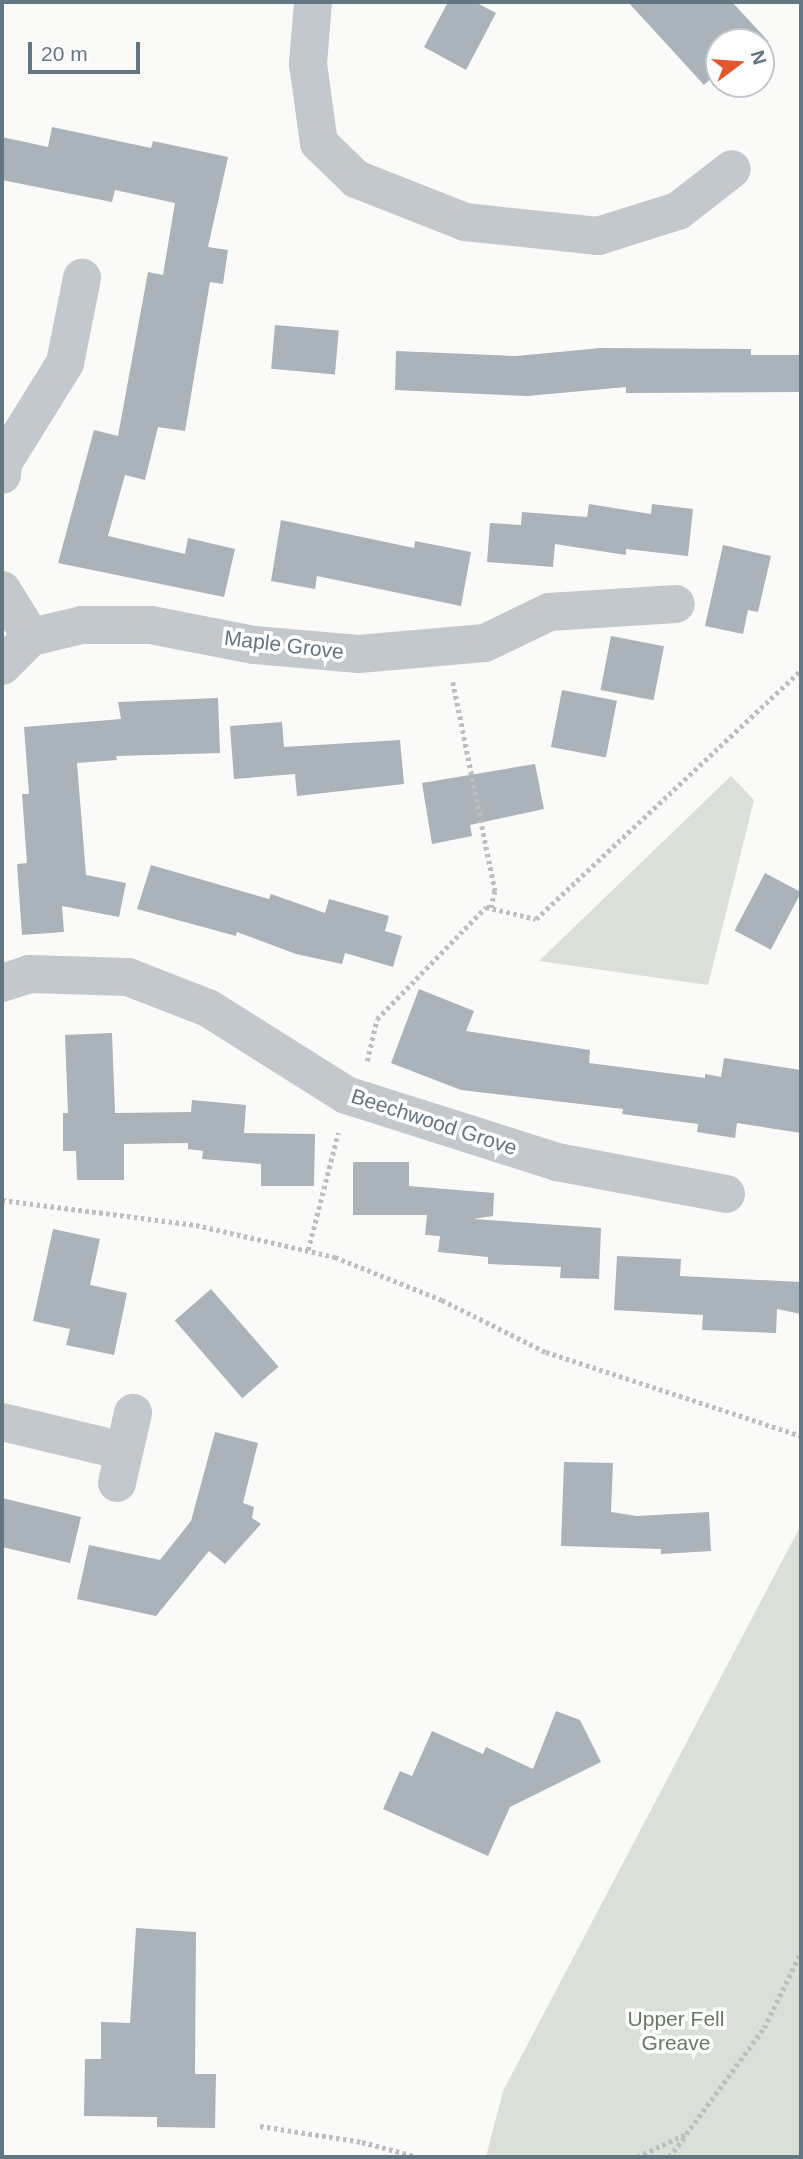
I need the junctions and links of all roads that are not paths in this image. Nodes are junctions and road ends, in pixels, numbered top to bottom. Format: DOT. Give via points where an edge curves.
graph roads {
  1 [pos="313,2"];
  2 [pos="732,169"];
  3 [pos="82,278"];
  4 [pos="2,475"];
  5 [pos="2,590"];
  6 [pos="676,604"];
  7 [pos="31,637"];
  8 [pos="2,666"];
  9 [pos="2,983"];
  10 [pos="726,1194"];
  11 [pos="133,1413"];
  12 [pos="2,1422"];
  1 -- 2 [label="street" via="308,64 319,143 356,180 465,222 598,236 678,211"];
  3 -- 4 [label="street" via="65,363 4,463"];
  5 -- 7 [label="street"];
  6 -- 7 [label="street, Maple Grove" via="549,612 485,643 359,654 254,645 151,625 82,625"];
  7 -- 8 [label="street"];
  9 -- 10 [label="street, Beechwood Grove" via="29,974 128,977 208,1008 352,1097 558,1162"];
  11 -- 12 [label="street" via="120,1467"];
}
